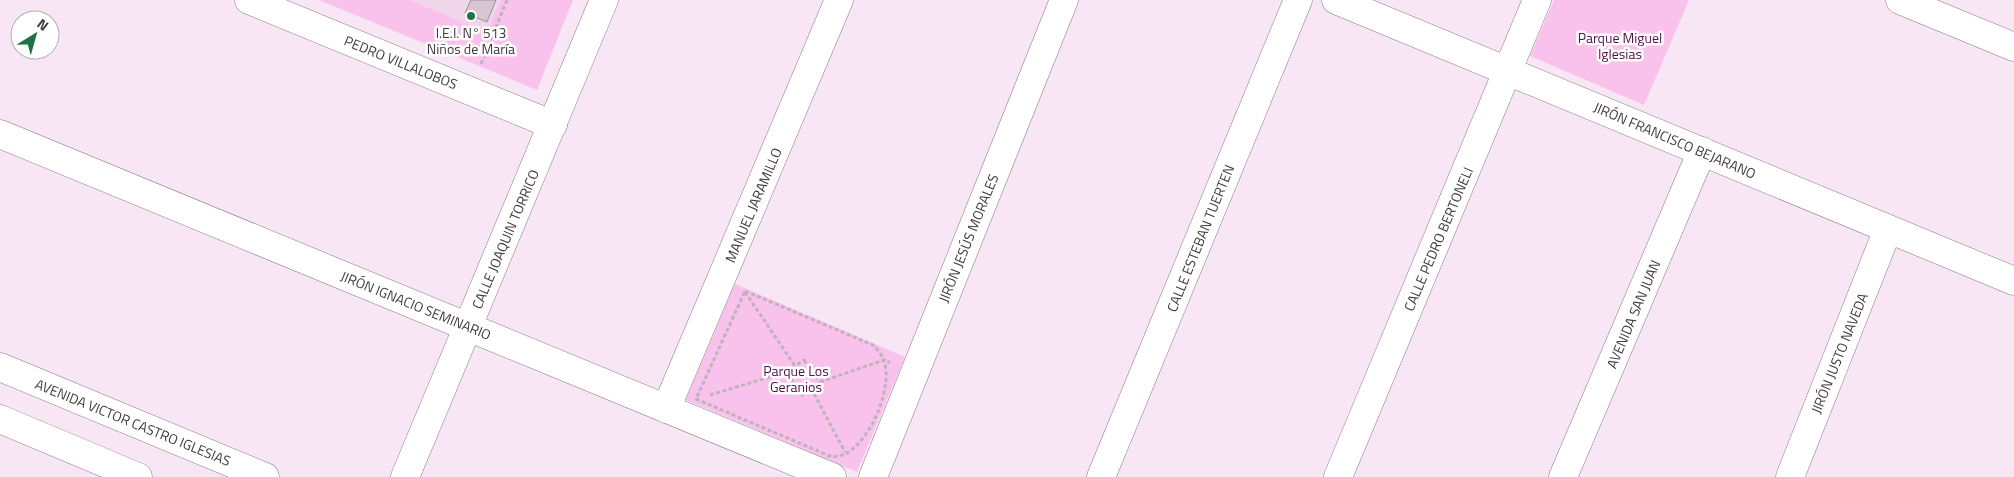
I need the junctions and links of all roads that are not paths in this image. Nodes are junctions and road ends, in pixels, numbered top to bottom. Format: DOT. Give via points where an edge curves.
graph roads {
  1 [pos="604,0"];
  2 [pos="839,0"];
  3 [pos="1064,0"];
  4 [pos="1298,0"];
  5 [pos="1336,0"];
  6 [pos="1538,0"];
  7 [pos="1900,0"];
  8 [pos="259,2"];
  9 [pos="2014,47"];
  10 [pos="1508,71"];
  11 [pos="553,125"];
  12 [pos="0,134"];
  13 [pos="1702,151"];
  14 [pos="1888,229"];
  15 [pos="2014,281"];
  16 [pos="468,327"];
  17 [pos="0,367"];
  18 [pos="666,409"];
  19 [pos="0,419"];
  20 [pos="841,469"];
  21 [pos="138,477"];
  22 [pos="266,477"];
  23 [pos="405,477"];
  24 [pos="873,477"];
  25 [pos="1101,477"];
  26 [pos="1338,477"];
  27 [pos="1563,477"];
  28 [pos="1790,477"];
  1 -- 11 [label="street, CALLE JOAQUIN TORRICO"];
  2 -- 18 [label="street, MANUEL JARAMILLO" via="733,285"];
  3 -- 24 [label="street, JIRÓN JESÚS MORALES"];
  4 -- 25 [label="street, CALLE ESTEBAN TUERTEN"];
  5 -- 10 [label="street, JIRÓN FRANCISCO BEJARANO"];
  6 -- 10 [label="street, CALLE PEDRO BERTONELI"];
  7 -- 9 [label="street"];
  8 -- 11 [label="street, PEDRO VILLALOBOS"];
  10 -- 13 [label="street, JIRÓN FRANCISCO BEJARANO"];
  10 -- 26 [label="street, CALLE PEDRO BERTONELI"];
  11 -- 16 [label="street, CALLE JOAQUIN TORRICO"];
  12 -- 16 [label="street, JIRÓN IGNACIO SEMINARIO"];
  13 -- 14 [label="street, JIRÓN FRANCISCO BEJARANO"];
  13 -- 27 [label="street, AVENIDA SAN JUAN"];
  14 -- 15 [label="street, JIRÓN FRANCISCO BEJARANO"];
  14 -- 28 [label="street, JIRÓN JUSTO NAVEDA"];
  16 -- 18 [label="street, JIRÓN IGNACIO SEMINARIO"];
  16 -- 23 [label="street, CALLE JOAQUIN TORRICO"];
  17 -- 22 [label="street, AVENIDA VICTOR CASTRO IGLESIAS"];
  18 -- 20 [label="street, JIRÓN IGNACIO SEMINARIO"];
  19 -- 21 [label="street"];
}
